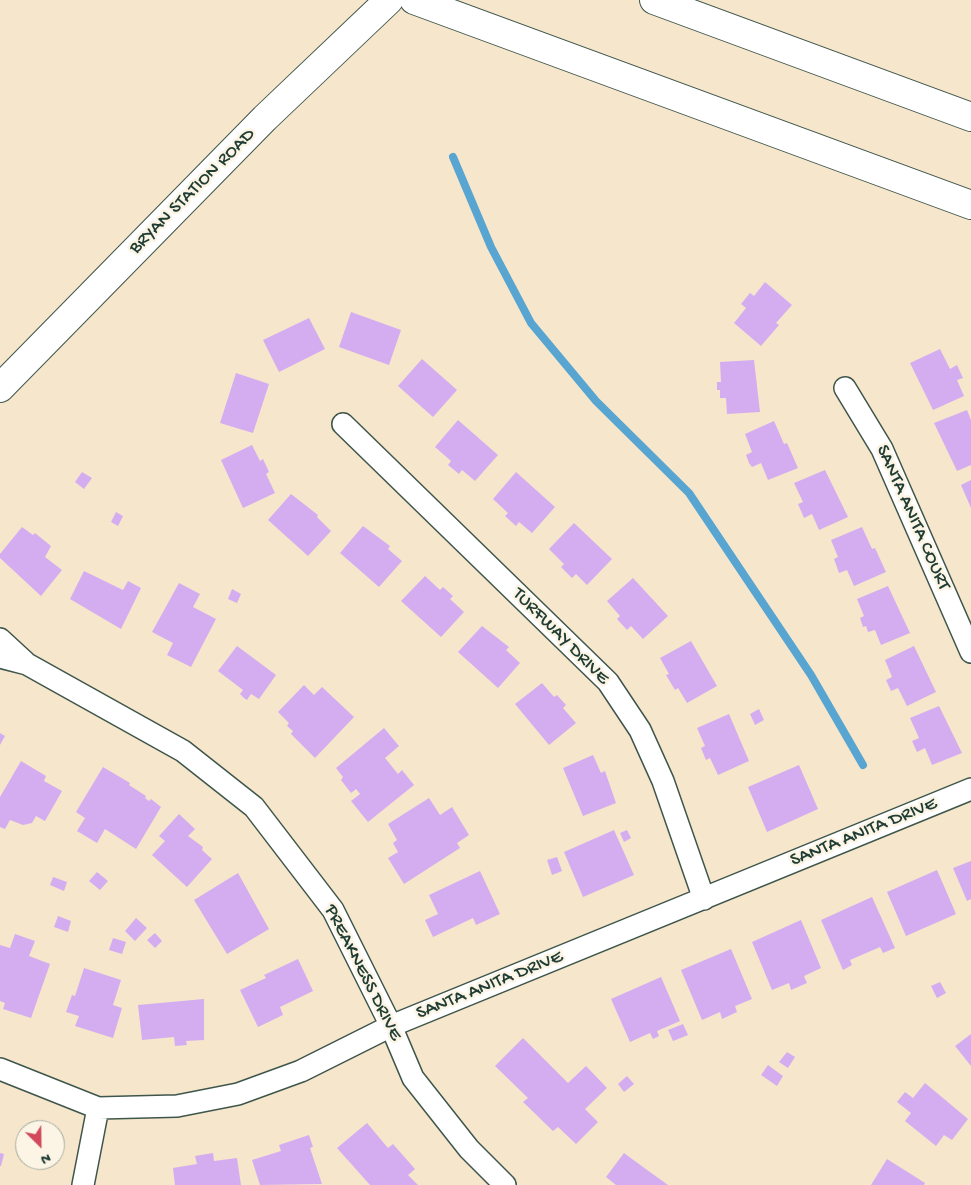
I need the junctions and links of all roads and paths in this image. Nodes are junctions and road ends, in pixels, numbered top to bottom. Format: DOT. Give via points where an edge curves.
graph roads {
  1 [pos="389,0"];
  2 [pos="414,0"];
  3 [pos="654,0"];
  4 [pos="971,117"];
  5 [pos="971,206"];
  6 [pos="0,388"];
  7 [pos="845,388"];
  8 [pos="343,424"];
  9 [pos="0,639"];
  10 [pos="971,652"];
  11 [pos="0,657"];
  12 [pos="27,664"];
  13 [pos="971,789"];
  14 [pos="704,899"];
  15 [pos="391,1026"];
  16 [pos="0,1069"];
  17 [pos="98,1108"];
  18 [pos="83,1185"];
  19 [pos="505,1185"];
  1 -- 6 [label="main road, BRYAN STATION ROAD" via="266,118"];
  2 -- 5 [label="main road"];
  3 -- 4 [label="main road"];
  7 -- 10 [label="street, SANTA ANITA COURT" via="882,449"];
  8 -- 14 [label="street, TURFWAY DRIVE" via="608,682 640,730 663,781"];
  9 -- 12 [label="street, PREAKNESS DRIVE"];
  11 -- 12 [label="street, PREAKNESS DRIVE"];
  12 -- 15 [label="street, PREAKNESS DRIVE" via="183,752 254,807 333,910"];
  13 -- 14 [label="street, SANTA ANITA DRIVE"];
  14 -- 15 [label="street, SANTA ANITA DRIVE"];
  15 -- 17 [label="street, SANTA ANITA DRIVE" via="301,1071 238,1094 177,1106"];
  15 -- 19 [label="street, PREAKNESS DRIVE" via="413,1078 469,1149"];
  16 -- 17 [label="street, SANTA ANITA DRIVE"];
  17 -- 18 [label="street"];
}
